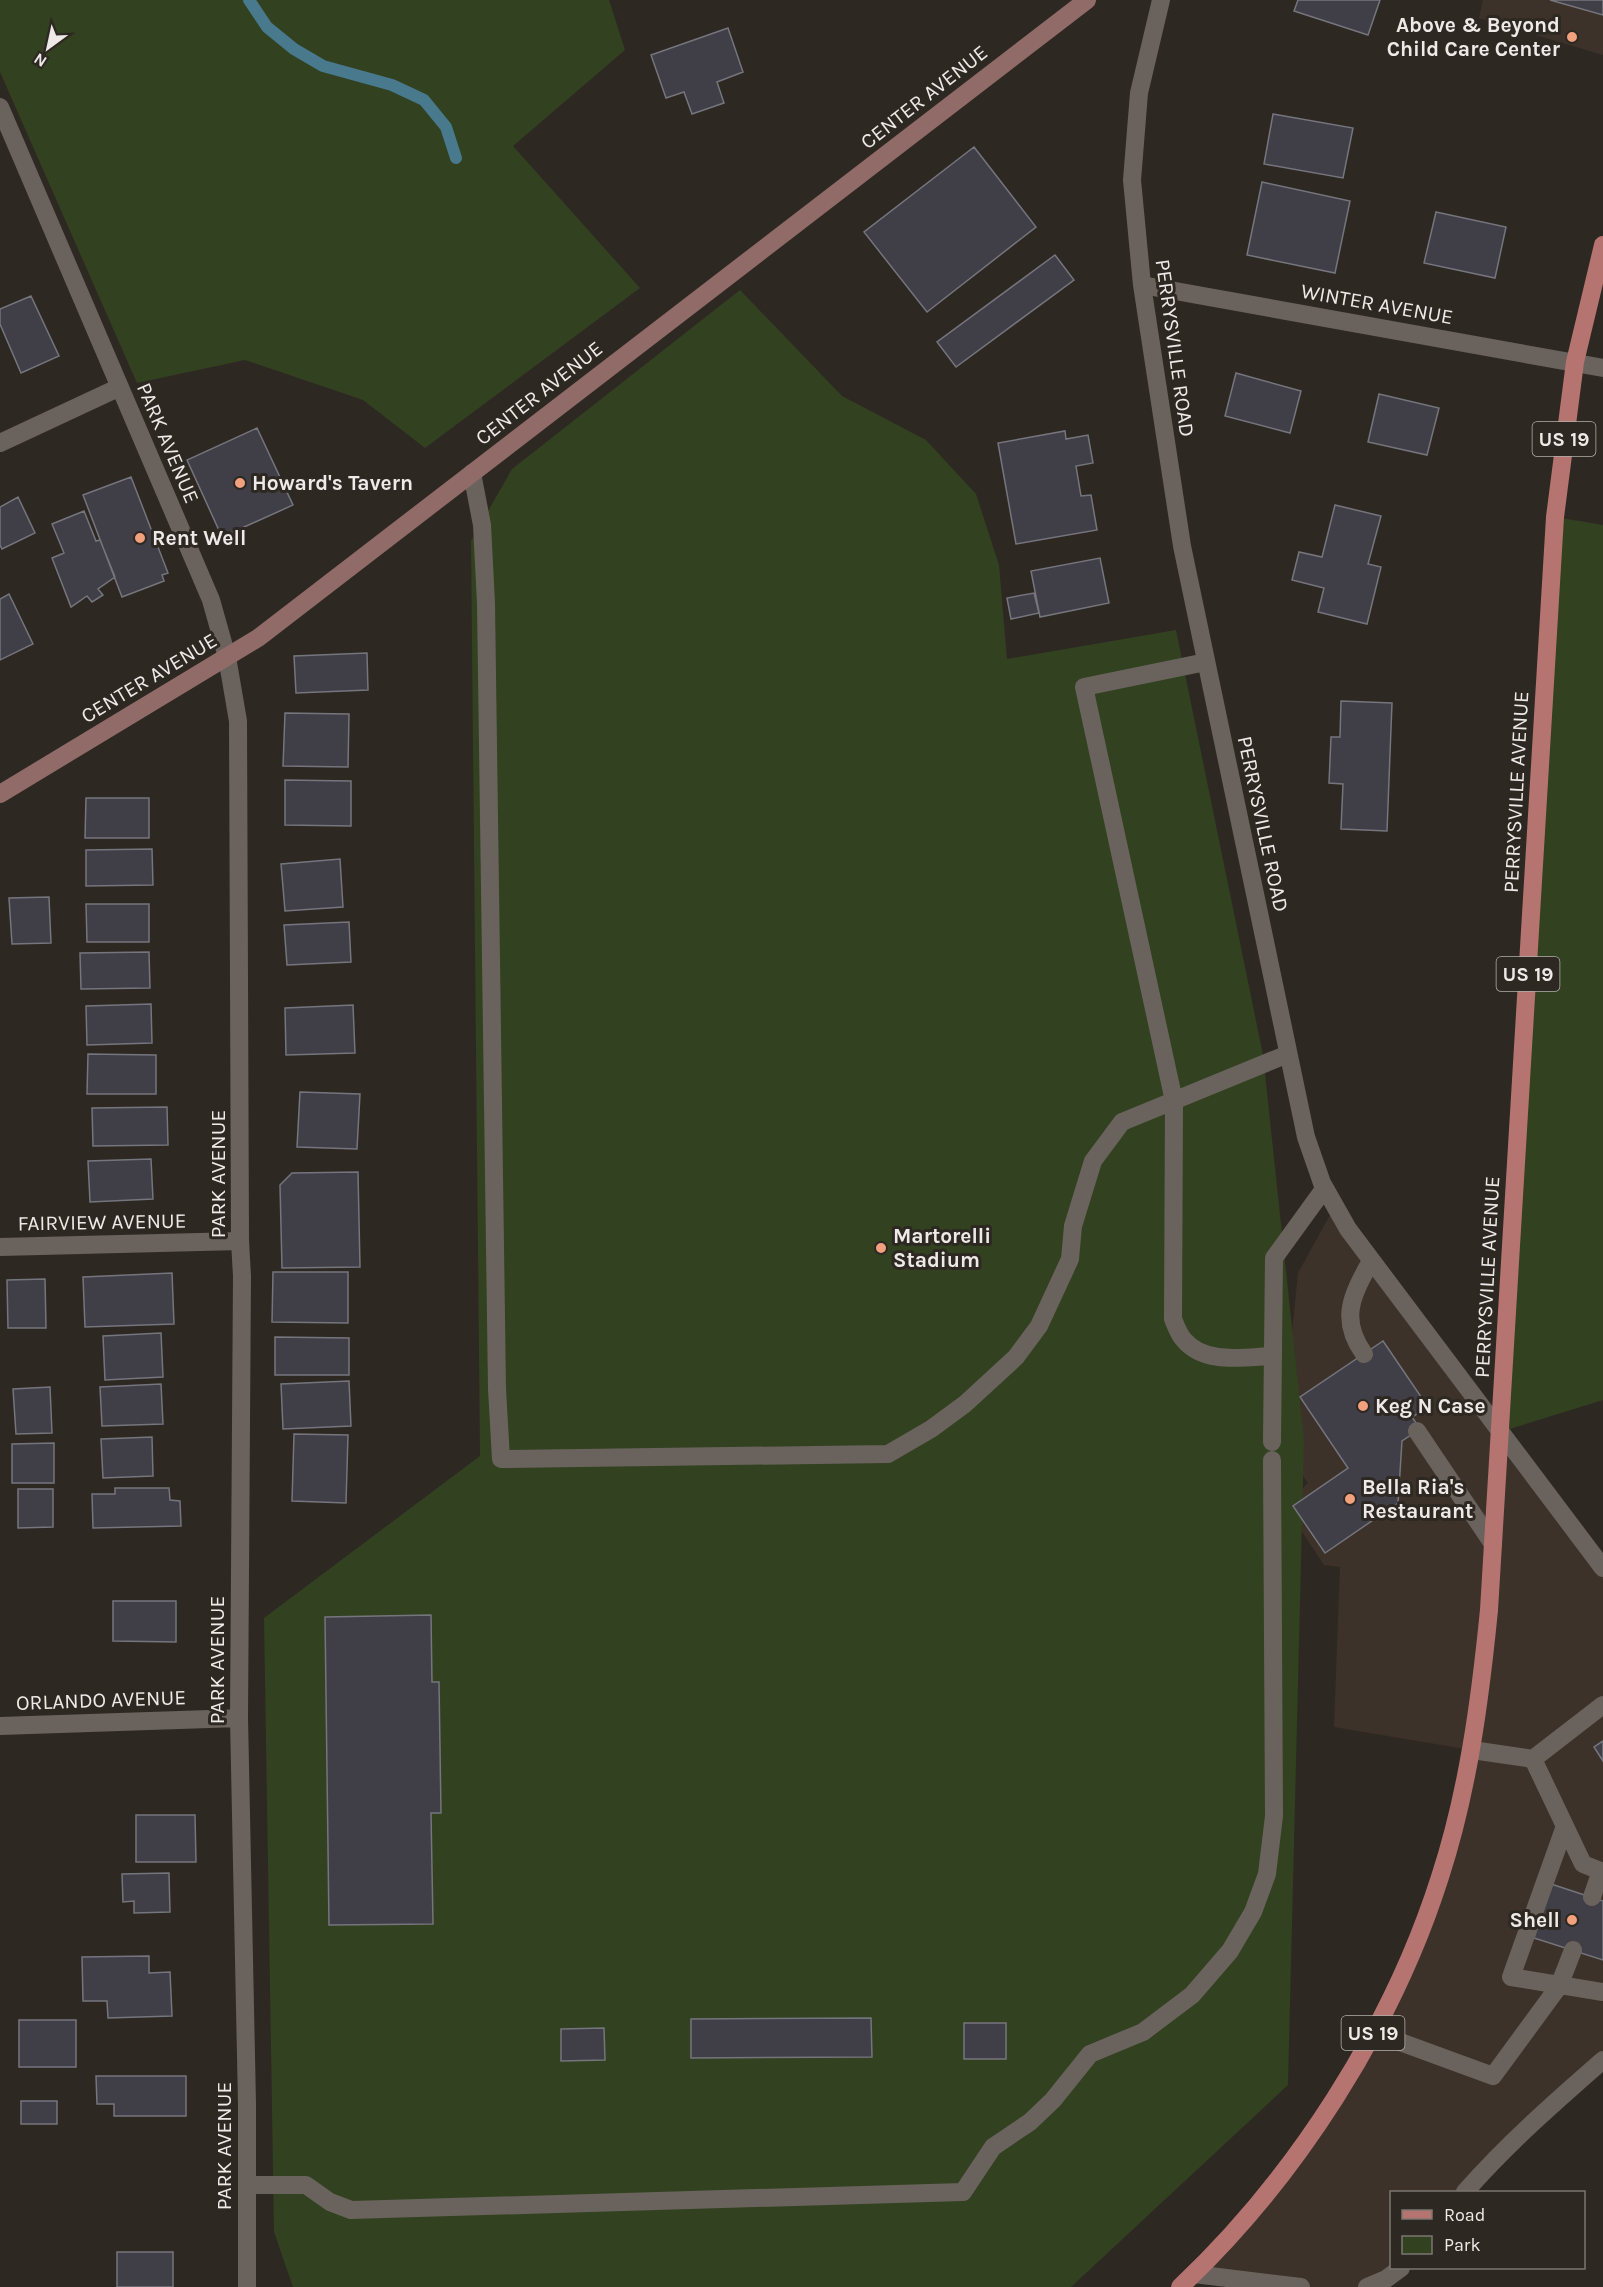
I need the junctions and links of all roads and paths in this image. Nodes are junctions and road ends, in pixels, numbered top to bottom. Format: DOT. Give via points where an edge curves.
graph roads {
  1 [pos="1087,0"];
  2 [pos="1161,0"];
  3 [pos="0,107"];
  4 [pos="1603,244"];
  5 [pos="1142,285"];
  6 [pos="1575,362"];
  7 [pos="1603,368"];
  8 [pos="120,387"];
  9 [pos="0,443"];
  10 [pos="472,473"];
  11 [pos="227,657"];
  12 [pos="1206,662"];
  13 [pos="0,794"];
  14 [pos="1288,1054"];
  15 [pos="1174,1101"];
  16 [pos="1324,1189"];
  17 [pos="240,1241"];
  18 [pos="0,1247"];
  19 [pos="1371,1261"];
  20 [pos="1364,1354"];
  21 [pos="1273,1356"];
  22 [pos="1417,1431"];
  23 [pos="1500,1432"];
  24 [pos="1272,1442"];
  25 [pos="1272,1460"];
  26 [pos="1493,1544"];
  27 [pos="1603,1568"];
  28 [pos="1603,1705"];
  29 [pos="239,1718"];
  30 [pos="0,1726"];
  31 [pos="1472,1750"];
  32 [pos="1533,1759"];
  33 [pos="1565,1826"];
  34 [pos="1602,1872"];
  35 [pos="1592,1898"];
  36 [pos="1573,1950"];
  37 [pos="1559,1986"];
  38 [pos="1603,1992"];
  39 [pos="1373,2032"];
  40 [pos="1603,2060"];
  41 [pos="247,2185"];
  42 [pos="1467,2191"];
  43 [pos="1400,2269"];
  44 [pos="1194,2274"];
  45 [pos="247,2287"];
  46 [pos="1180,2287"];
  47 [pos="1300,2287"];
  48 [pos="1367,2287"];
  1 -- 10 [label="street, CENTER AVENUE"];
  2 -- 5 [label="street, PERRYSVILLE ROAD" via="1139,93 1132,180"];
  3 -- 8 [label="street, PARK AVENUE"];
  4 -- 6 [label="main road, PERRYSVILLE AVENUE / US 19"];
  5 -- 6 [label="street, WINTER AVENUE"];
  5 -- 12 [label="street, PERRYSVILLE ROAD" via="1182,546"];
  6 -- 7 [label="street, WINTER AVENUE"];
  6 -- 23 [label="main road, PERRYSVILLE AVENUE / US 19" via="1555,517"];
  8 -- 9 [label="street"];
  8 -- 11 [label="street, PARK AVENUE" via="211,600"];
  10 -- 11 [label="street, CENTER AVENUE" via="258,638"];
  10 -- 15 [label="street" via="482,525 486,603 496,1389 501,1459 888,1454 965,1404 1016,1357 1039,1326 1070,1259 1073,1226 1094,1161 1122,1122"];
  11 -- 13 [label="street, CENTER AVENUE"];
  11 -- 17 [label="street, PARK AVENUE" via="238,721"];
  12 -- 14 [label="street, PERRYSVILLE ROAD"];
  12 -- 15 [label="street" via="1084,687"];
  14 -- 15 [label="street"];
  14 -- 16 [label="street, PERRYSVILLE ROAD" via="1306,1137"];
  15 -- 21 [label="street" via="1173,1319 1184,1340 1204,1355"];
  16 -- 19 [label="street, PERRYSVILLE ROAD"];
  16 -- 21 [label="street" via="1274,1258"];
  17 -- 18 [label="street, FAIRVIEW AVENUE"];
  17 -- 29 [label="street, PARK AVENUE"];
  19 -- 20 [label="street" via="1355,1288 1350,1306 1354,1340"];
  19 -- 23 [label="street, PERRYSVILLE ROAD"];
  21 -- 24 [label="street"];
  22 -- 26 [label="street"];
  23 -- 26 [label="main road, PERRYSVILLE AVENUE / US 19"];
  23 -- 27 [label="street, PERRYSVILLE ROAD"];
  25 -- 41 [label="street" via="1274,1816 1267,1874 1253,1912 1230,1951 1192,1995 1143,2032 1090,2054 1053,2100 993,2147 963,2192 351,2210 330,2202 306,2185"];
  26 -- 31 [label="main road, PERRYSVILLE AVENUE / US 19"];
  28 -- 32 [label="street"];
  29 -- 30 [label="street, ORLANDO AVENUE"];
  29 -- 41 [label="street, PARK AVENUE"];
  31 -- 32 [label="street"];
  31 -- 39 [label="main road, PERRYSVILLE AVENUE / US 19" via="1440,1877 1399,1981"];
  32 -- 33 [label="street"];
  33 -- 34 [label="street" via="1583,1864"];
  33 -- 37 [label="street" via="1511,1977"];
  34 -- 35 [label="street"];
  36 -- 37 [label="street"];
  37 -- 38 [label="street"];
  37 -- 39 [label="street" via="1493,2076"];
  39 -- 44 [label="main road, PERRYSVILLE AVENUE / US 19" via="1281,2174"];
  40 -- 42 [label="street" via="1528,2127"];
  41 -- 45 [label="street, PARK AVENUE"];
  43 -- 48 [label="street"];
  44 -- 46 [label="main road, US 19"];
  44 -- 47 [label="street"];
}
